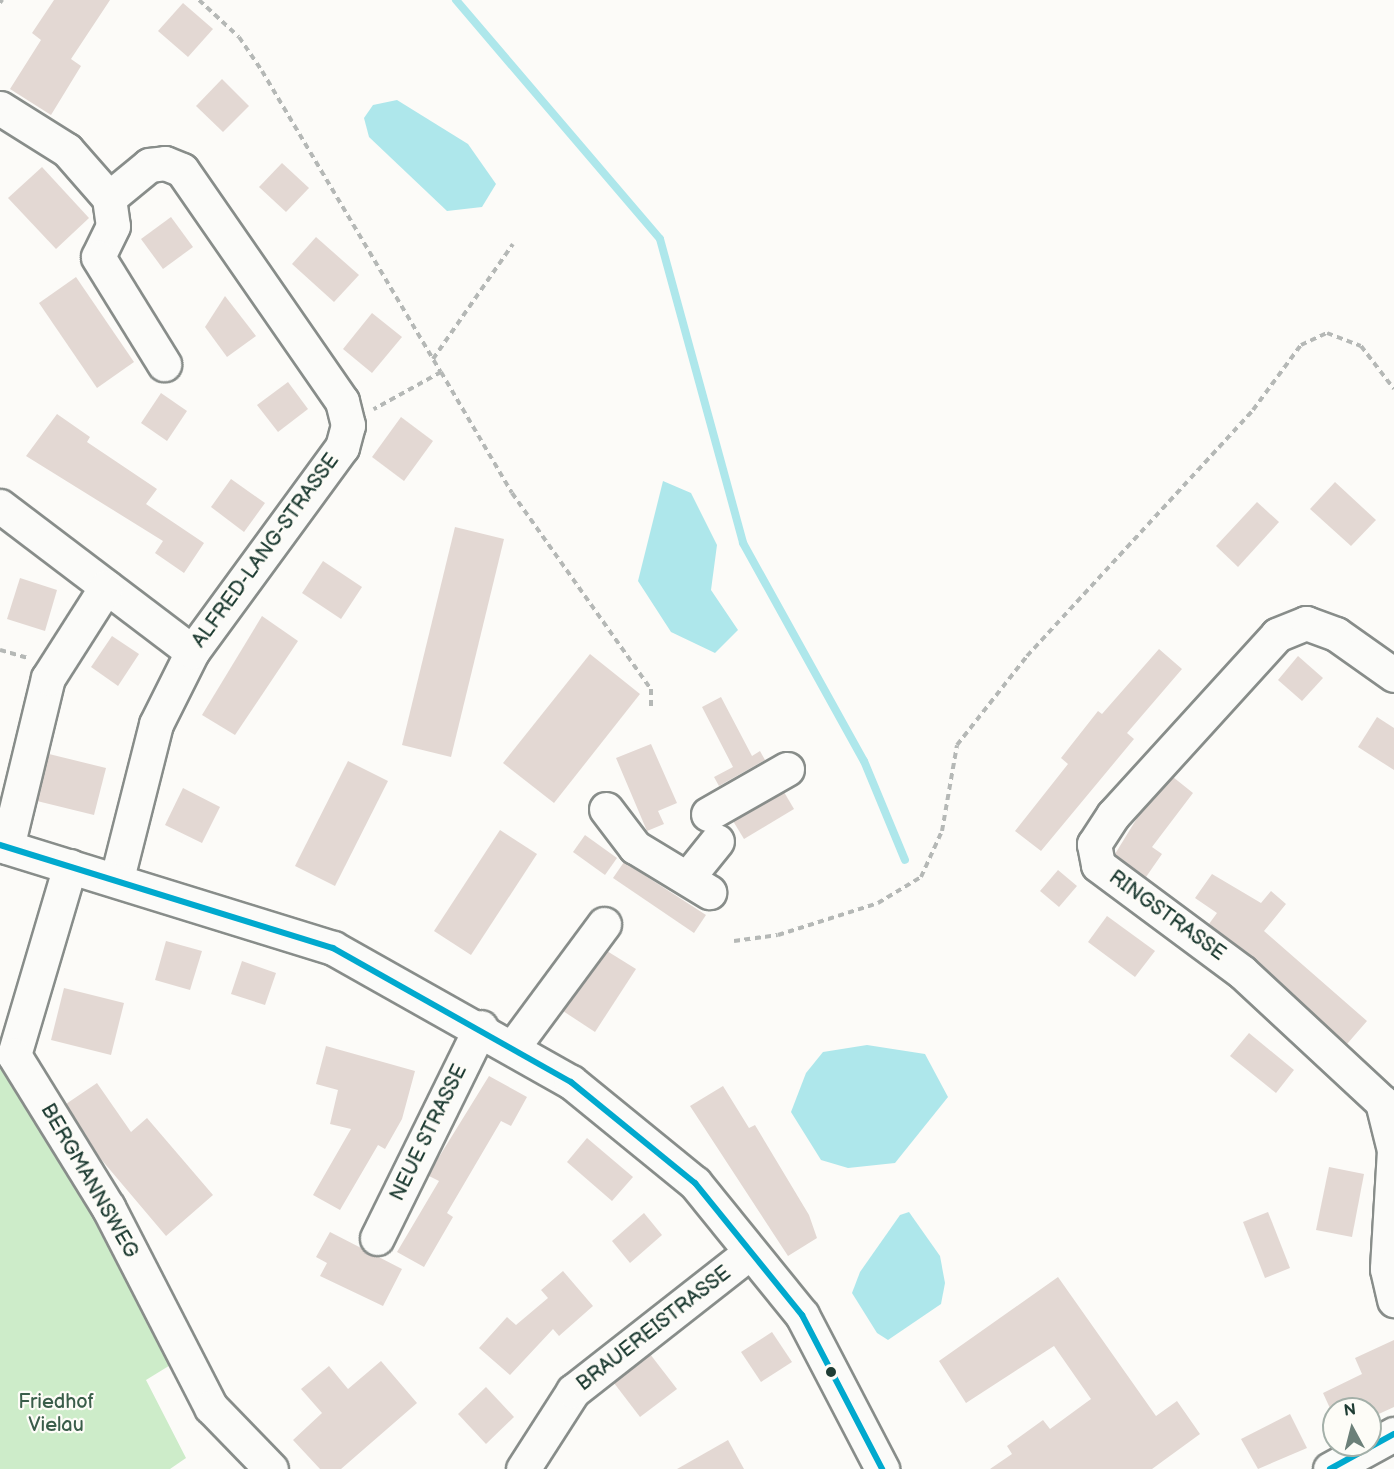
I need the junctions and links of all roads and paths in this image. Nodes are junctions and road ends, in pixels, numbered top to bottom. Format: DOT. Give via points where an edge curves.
graph roads {
  1 [pos="199,0"];
  2 [pos="0,108"];
  3 [pos="110,198"];
  4 [pos="513,244"];
  5 [pos="433,358"];
  6 [pos="164,364"];
  7 [pos="441,372"];
  8 [pos="1394,389"];
  9 [pos="348,425"];
  10 [pos="0,506"];
  11 [pos="106,587"];
  12 [pos="192,652"];
  13 [pos="1394,675"];
  14 [pos="651,706"];
  15 [pos="787,769"];
  16 [pos="606,808"];
  17 [pos="3,846"];
  18 [pos="70,866"];
  19 [pos="117,878"];
  20 [pos="604,924"];
  21 [pos="734,941"];
  22 [pos="481,1027"];
  23 [pos="513,1047"];
  24 [pos="377,1238"];
  25 [pos="750,1252"];
  26 [pos="1394,1300"];
  27 [pos="1394,1434"];
  28 [pos="270,1469"];
  29 [pos="523,1469"];
  30 [pos="882,1469"];
  31 [pos="1330,1469"];
  1 -- 5 [label="path" via="238,37 262,71"];
  2 -- 3 [label="street" via="67,150"];
  3 -- 6 [label="street" via="113,226 98,257"];
  3 -- 9 [label="street" via="149,165 165,163 182,170 342,401"];
  4 -- 5 [label="path"];
  5 -- 7 [label="path"];
  7 -- 9 [label="path"];
  7 -- 14 [label="path" via="512,493 651,689"];
  8 -- 21 [label="path" via="1361,346 1327,333 1301,345 1253,410 1027,656 957,745 942,831 921,877 878,903 778,934"];
  9 -- 12 [label="street, ALFRED-LANG-STRASSE" via="342,447"];
  10 -- 11 [label="street"];
  11 -- 12 [label="street"];
  11 -- 17 [label="street" via="59,654 48,678"];
  12 -- 19 [label="street, ALFRED-LANG-STRASSE" via="156,724"];
  13 -- 26 [label="street, RINGSTRASSE" via="1336,634 1306,623 1277,635 1113,815 1094,844 1098,866 1242,972 1382,1102 1394,1150 1387,1269"];
  15 -- 16 [label="street" via="712,827 698,885 635,847"];
  17 -- 18 [label="street"];
  18 -- 19 [label="street"];
  18 -- 28 [label="street, BERGMANNSWEG" via="14,1055 108,1207 211,1407"];
  19 -- 22 [label="street" via="333,948"];
  20 -- 23 [label="street"];
  22 -- 23 [label="street"];
  22 -- 24 [label="street, NEUE STRASSE"];
  23 -- 25 [label="street" via="571,1082 695,1183"];
  25 -- 29 [label="street, BRAUEREISTRASSE" via="573,1391"];
  25 -- 30 [label="street" via="802,1315"];
  27 -- 31 [label="street"];
}
